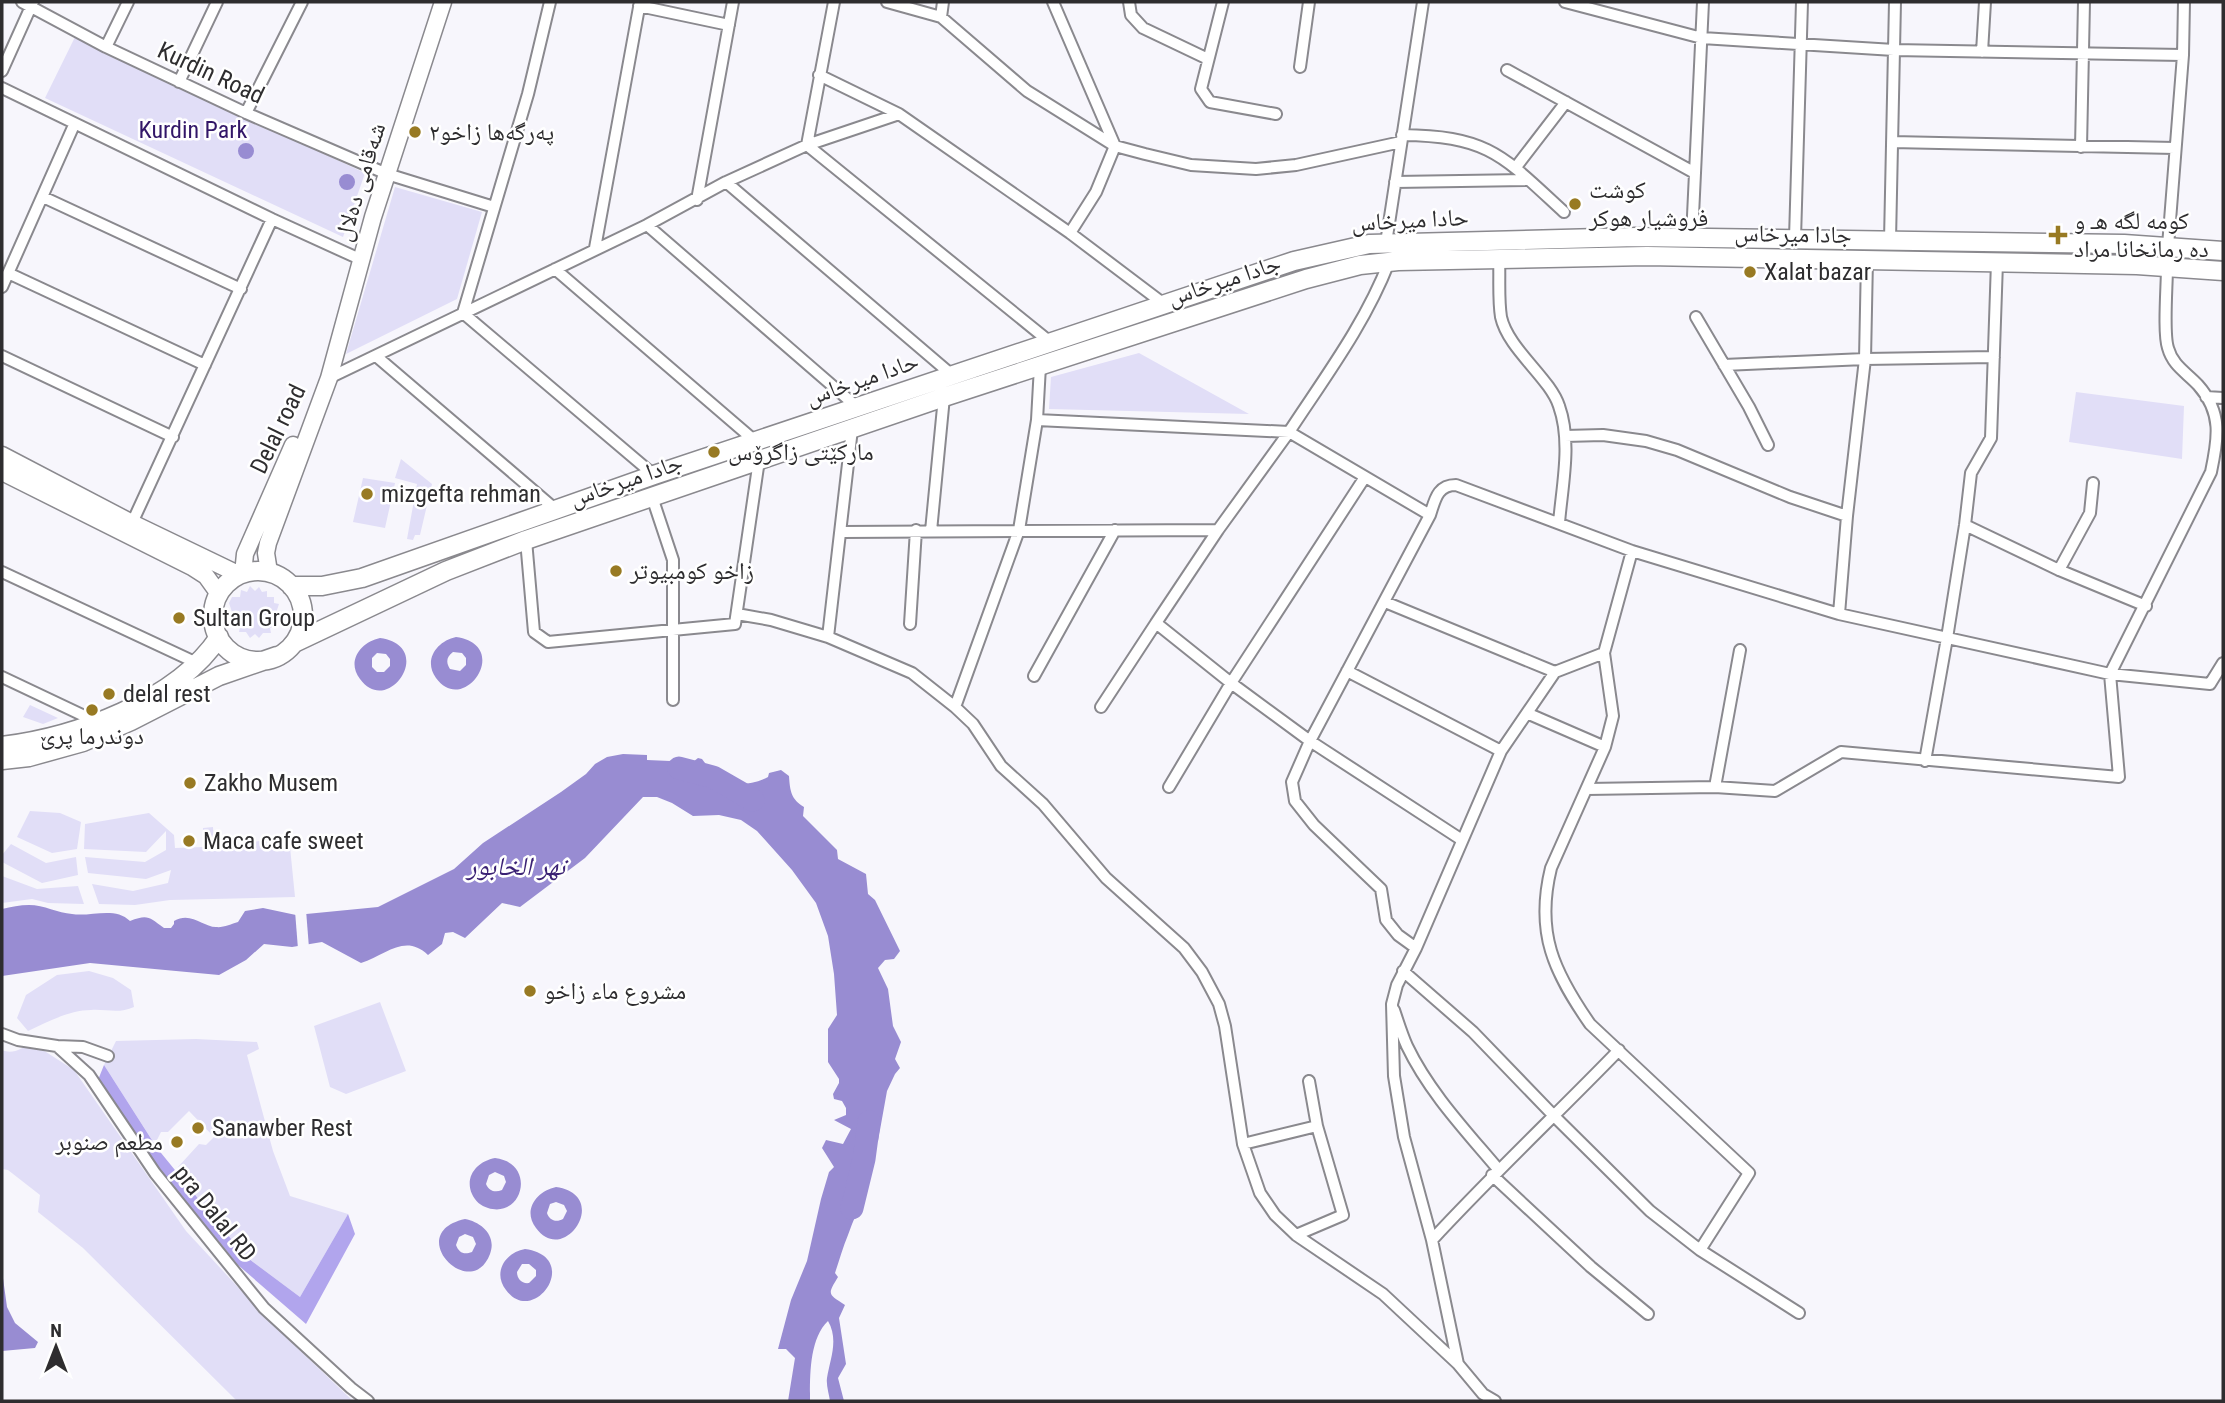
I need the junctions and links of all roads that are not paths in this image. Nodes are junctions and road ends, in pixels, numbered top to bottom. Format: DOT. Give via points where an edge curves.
graph roads {
  1 [pos="128,2"];
  2 [pos="218,2"];
  3 [pos="302,2"];
  4 [pos="443,2"];
  5 [pos="550,2"];
  6 [pos="733,2"];
  7 [pos="834,2"];
  8 [pos="887,2"];
  9 [pos="943,2"];
  10 [pos="1053,2"];
  11 [pos="1129,2"];
  12 [pos="1223,2"];
  13 [pos="1309,2"];
  14 [pos="1423,2"];
  15 [pos="1564,2"];
  16 [pos="1703,2"];
  17 [pos="1802,2"];
  18 [pos="1895,2"];
  19 [pos="1985,2"];
  20 [pos="2084,2"];
  21 [pos="2184,2"];
  22 [pos="29,3"];
  23 [pos="640,4"];
  24 [pos="941,17"];
  25 [pos="729,25"];
  26 [pos="1702,38"];
  27 [pos="1800,46"];
  28 [pos="107,47"];
  29 [pos="1894,50"];
  30 [pos="1982,51"];
  31 [pos="2082,54"];
  32 [pos="2183,55"];
  33 [pos="1208,59"];
  34 [pos="1300,67"];
  35 [pos="1507,70"];
  36 [pos="2,71"];
  37 [pos="819,75"];
  38 [pos="179,82"];
  39 [pos="2,88"];
  40 [pos="1566,102"];
  41 [pos="246,113"];
  42 [pos="899,114"];
  43 [pos="1276,114"];
  44 [pos="74,125"];
  45 [pos="1402,139"];
  46 [pos="1892,142"];
  47 [pos="807,145"];
  48 [pos="1115,146"];
  49 [pos="2081,147"];
  50 [pos="2175,148"];
  51 [pos="1516,167"];
  52 [pos="1695,173"];
  53 [pos="387,174"];
  54 [pos="1528,180"];
  55 [pos="726,182"];
  56 [pos="1395,182"];
  57 [pos="43,197"];
  58 [pos="696,200"];
  59 [pos="494,207"];
  60 [pos="1564,212"];
  61 [pos="272,219"];
  62 [pos="647,225"];
  63 [pos="1070,233"];
  64 [pos="1692,237"];
  65 [pos="1795,239"];
  66 [pos="1890,240"];
  67 [pos="1386,243"];
  68 [pos="2168,246"];
  69 [pos="595,248"];
  70 [pos="2223,251"];
  71 [pos="1499,258"];
  72 [pos="1867,259"];
  73 [pos="362,260"];
  74 [pos="1390,262"];
  75 [pos="1997,262"];
  76 [pos="2167,267"];
  77 [pos="555,269"];
  78 [pos="2223,271"];
  79 [pos="8,273"];
  80 [pos="2,287"];
  81 [pos="241,289"];
  82 [pos="1164,304"];
  83 [pos="463,313"];
  84 [pos="1696,317"];
  85 [pos="1050,342"];
  86 [pos="2,356"];
  87 [pos="376,356"];
  88 [pos="1994,357"];
  89 [pos="1865,359"];
  90 [pos="205,365"];
  91 [pos="1724,365"];
  92 [pos="1040,366"];
  93 [pos="952,374"];
  94 [pos="329,378"];
  95 [pos="944,397"];
  96 [pos="2206,397"];
  97 [pos="2223,398"];
  98 [pos="857,407"];
  99 [pos="1037,420"];
  100 [pos="852,429"];
  101 [pos="1289,432"];
  102 [pos="1565,436"];
  103 [pos="173,437"];
  104 [pos="755,441"];
  105 [pos="1768,445"];
  106 [pos="2,455"];
  107 [pos="759,460"];
  108 [pos="2,472"];
  109 [pos="654,475"];
  110 [pos="1365,477"];
  111 [pos="2093,483"];
  112 [pos="652,497"];
  113 [pos="555,509"];
  114 [pos="1430,515"];
  115 [pos="1847,516"];
  116 [pos="132,523"];
  117 [pos="1559,523"];
  118 [pos="1965,525"];
  119 [pos="916,530"];
  120 [pos="1019,530"];
  121 [pos="1115,530"];
  122 [pos="1218,530"];
  123 [pos="931,531"];
  124 [pos="842,532"];
  125 [pos="526,540"];
  126 [pos="1632,551"];
  127 [pos="2059,570"];
  128 [pos="2,572"];
  129 [pos="269,572"];
  130 [pos="241,574"];
  131 [pos="291,586"];
  132 [pos="219,594"];
  133 [pos="1385,602"];
  134 [pos="2146,606"];
  135 [pos="737,614"];
  136 [pos="1839,614"];
  137 [pos="1156,623"];
  138 [pos="910,624"];
  139 [pos="674,629"];
  140 [pos="219,637"];
  141 [pos="828,637"];
  142 [pos="1947,638"];
  143 [pos="294,643"];
  144 [pos="1740,650"];
  145 [pos="1604,653"];
  146 [pos="276,656"];
  147 [pos="2223,663"];
  148 [pos="199,664"];
  149 [pos="1347,671"];
  150 [pos="1555,672"];
  151 [pos="2110,674"];
  152 [pos="1034,676"];
  153 [pos="2,677"];
  154 [pos="2223,680"];
  155 [pos="1231,683"];
  156 [pos="2210,684"];
  157 [pos="673,700"];
  158 [pos="955,707"];
  159 [pos="1101,707"];
  160 [pos="1528,714"];
  161 [pos="97,722"];
  162 [pos="1310,741"];
  163 [pos="2,746"];
  164 [pos="1605,747"];
  165 [pos="1501,751"];
  166 [pos="2,760"];
  167 [pos="1925,761"];
  168 [pos="1169,787"];
  169 [pos="1715,787"];
  170 [pos="1587,789"];
  171 [pos="1462,841"];
  172 [pos="1416,948"];
  173 [pos="1403,971"];
  174 [pos="1392,1004"];
  175 [pos="2,1034"];
  176 [pos="57,1046"];
  177 [pos="1619,1050"];
  178 [pos="108,1056"];
  179 [pos="1309,1081"];
  180 [pos="1555,1117"];
  181 [pos="1317,1126"];
  182 [pos="1243,1144"];
  183 [pos="1495,1172"];
  184 [pos="1296,1235"];
  185 [pos="1432,1240"];
  186 [pos="1700,1250"];
  187 [pos="1799,1313"];
  188 [pos="1648,1314"];
  189 [pos="1458,1364"];
  190 [pos="368,1401"];
  191 [pos="1495,1401"];
  1 -- 28 [label="street"];
  2 -- 38 [label="street"];
  3 -- 41 [label="street"];
  4 -- 53 [label="main road, شەقامی دەلال"];
  5 -- 59 [label="street"];
  6 -- 25 [label="street"];
  7 -- 37 [label="street"];
  8 -- 24 [label="street"];
  9 -- 24 [label="street"];
  10 -- 48 [label="street"];
  11 -- 33 [label="street" via="1131,15 1143,28"];
  12 -- 33 [label="street"];
  13 -- 34 [label="street"];
  14 -- 45 [label="street"];
  15 -- 26 [label="street"];
  16 -- 26 [label="street"];
  17 -- 27 [label="street"];
  18 -- 29 [label="street"];
  19 -- 30 [label="street"];
  20 -- 31 [label="street"];
  21 -- 32 [label="street"];
  22 -- 28 [label="street, Kurdin Road"];
  22 -- 36 [label="street"];
  23 -- 25 [label="street"];
  23 -- 69 [label="street"];
  24 -- 48 [label="street" via="1027,91"];
  25 -- 58 [label="street"];
  26 -- 27 [label="street"];
  26 -- 52 [label="street"];
  27 -- 29 [label="street"];
  27 -- 65 [label="street"];
  28 -- 38 [label="street, Kurdin Road"];
  29 -- 30 [label="street"];
  29 -- 46 [label="street"];
  30 -- 31 [label="street"];
  31 -- 32 [label="street"];
  31 -- 49 [label="street"];
  32 -- 50 [label="street"];
  33 -- 43 [label="street" via="1201,89 1210,102"];
  35 -- 40 [label="street"];
  37 -- 42 [label="street"];
  37 -- 47 [label="street"];
  38 -- 41 [label="street, Kurdin Road"];
  39 -- 44 [label="street"];
  40 -- 51 [label="street"];
  40 -- 52 [label="street"];
  41 -- 53 [label="street, Kurdin Road"];
  42 -- 47 [label="street"];
  42 -- 63 [label="street"];
  44 -- 57 [label="street"];
  44 -- 61 [label="street"];
  45 -- 48 [label="street" via="1296,166 1256,169 1191,165"];
  45 -- 51 [label="street" via="1433,136 1466,141"];
  45 -- 56 [label="street"];
  46 -- 49 [label="street"];
  46 -- 66 [label="street"];
  47 -- 55 [label="street"];
  47 -- 85 [label="street"];
  48 -- 63 [label="street" via="1096,192"];
  49 -- 50 [label="street"];
  50 -- 68 [label="street"];
  51 -- 54 [label="street"];
  52 -- 64 [label="street"];
  53 -- 59 [label="street, Kurdin Road"];
  53 -- 73 [label="main road, شەقامی دەلال"];
  54 -- 56 [label="street"];
  54 -- 60 [label="street"];
  55 -- 58 [label="street"];
  55 -- 93 [label="street"];
  56 -- 67 [label="street"];
  57 -- 79 [label="street"];
  57 -- 81 [label="street"];
  58 -- 62 [label="street"];
  59 -- 83 [label="street"];
  61 -- 73 [label="street"];
  61 -- 81 [label="street"];
  62 -- 69 [label="street"];
  62 -- 98 [label="street"];
  63 -- 82 [label="street"];
  64 -- 65 [label="main road, حادا ميرخاس"];
  64 -- 67 [label="main road, حادا ميرخاس"];
  65 -- 66 [label="main road, حادا ميرخاس"];
  66 -- 68 [label="main road, حادا ميرخاس"];
  67 -- 82 [label="main road, حادا ميرخاس" via="1323,253"];
  68 -- 70 [label="main road, حادا ميرخاس"];
  69 -- 77 [label="street"];
  71 -- 72 [label="main road, جادا ميرخاس"];
  71 -- 74 [label="main road, جادا ميرخاس"];
  71 -- 102 [label="street" via="1501,318 1559,403"];
  72 -- 75 [label="main road, جادا ميرخاس"];
  72 -- 89 [label="street"];
  73 -- 94 [label="main road, شەقامی دەلال"];
  74 -- 92 [label="main road, جادا ميرخاس" via="1324,273"];
  74 -- 101 [label="street" via="1356,331"];
  75 -- 76 [label="main road, جادا ميرخاس"];
  75 -- 88 [label="street"];
  76 -- 78 [label="main road, جادا ميرخاس"];
  76 -- 96 [label="street" via="2167,346 2175,364"];
  77 -- 83 [label="street"];
  77 -- 104 [label="street"];
  79 -- 80 [label="street"];
  79 -- 90 [label="street"];
  81 -- 90 [label="street"];
  82 -- 85 [label="main road, حادا ميرخاس"];
  83 -- 87 [label="street"];
  83 -- 109 [label="street"];
  84 -- 91 [label="street"];
  85 -- 93 [label="main road, حادا ميرخاس"];
  86 -- 103 [label="street"];
  87 -- 94 [label="street"];
  87 -- 113 [label="street"];
  88 -- 89 [label="street"];
  88 -- 118 [label="street" via="1992,438 1970,473"];
  89 -- 91 [label="street"];
  89 -- 115 [label="street"];
  90 -- 103 [label="street"];
  91 -- 105 [label="street"];
  92 -- 95 [label="main road, جادا ميرخاس"];
  92 -- 99 [label="street"];
  93 -- 98 [label="main road, حادا ميرخاس"];
  94 -- 129 [label="main road, Delal road" via="268,543"];
  94 -- 130 [label="main road, Delal road" via="305,418 245,554"];
  95 -- 100 [label="main road, جادا ميرخاس"];
  95 -- 123 [label="street"];
  96 -- 97 [label="street"];
  96 -- 134 [label="street" via="2216,414 2218,440 2211,472"];
  98 -- 104 [label="main road, حادا ميرخاس"];
  99 -- 101 [label="street"];
  99 -- 120 [label="street"];
  100 -- 107 [label="main road, جادا ميرخاس"];
  100 -- 124 [label="street"];
  101 -- 110 [label="street"];
  101 -- 122 [label="street"];
  102 -- 115 [label="street" via="1646,441"];
  102 -- 117 [label="street"];
  103 -- 116 [label="street"];
  104 -- 109 [label="main road, حادا ميرخاس"];
  106 -- 116 [label="main road"];
  107 -- 112 [label="main road, جادا ميرخاس"];
  107 -- 135 [label="street"];
  108 -- 132 [label="main road" via="192,567 206,576"];
  109 -- 113 [label="main road, حادا ميرخاس"];
  110 -- 114 [label="street"];
  110 -- 155 [label="street"];
  111 -- 127 [label="street" via="2090,513"];
  112 -- 125 [label="main road, جادا ميرخاس"];
  112 -- 139 [label="street" via="673,560"];
  113 -- 131 [label="main road, حادا ميرخاس" via="362,578"];
  114 -- 117 [label="street" via="1439,490 1456,485"];
  114 -- 133 [label="street"];
  115 -- 136 [label="street"];
  116 -- 130 [label="main road"];
  117 -- 126 [label="street"];
  118 -- 127 [label="street"];
  118 -- 142 [label="street"];
  119 -- 123 [label="street"];
  119 -- 124 [label="street"];
  119 -- 138 [label="street"];
  120 -- 121 [label="street"];
  120 -- 123 [label="street"];
  120 -- 158 [label="street"];
  121 -- 122 [label="street"];
  121 -- 152 [label="street"];
  122 -- 137 [label="street"];
  124 -- 141 [label="street"];
  125 -- 139 [label="street" via="534,632 548,642"];
  125 -- 143 [label="main road, جادا ميرخاس" via="446,571"];
  126 -- 136 [label="street"];
  126 -- 145 [label="street"];
  127 -- 134 [label="street"];
  128 -- 148 [label="street"];
  129 -- 130 [label="main road"];
  129 -- 131 [label="main road"];
  130 -- 132 [label="main road"];
  131 -- 143 [label="main road" via="303,614"];
  132 -- 140 [label="main road" via="214,620"];
  133 -- 149 [label="street"];
  133 -- 150 [label="street"];
  134 -- 151 [label="street"];
  135 -- 139 [label="street" via="736,624"];
  135 -- 141 [label="street"];
  136 -- 142 [label="street"];
  137 -- 155 [label="street"];
  137 -- 159 [label="street"];
  139 -- 157 [label="street"];
  140 -- 146 [label="main road" via="239,656 258,660"];
  140 -- 148 [label="main road"];
  141 -- 158 [label="street" via="912,673"];
  142 -- 151 [label="street"];
  142 -- 167 [label="street"];
  143 -- 146 [label="main road"];
  144 -- 169 [label="street"];
  145 -- 150 [label="street"];
  145 -- 164 [label="street" via="1614,716"];
  146 -- 166 [label="main road" via="219,677 107,733 36,755"];
  147 -- 156 [label="street"];
  148 -- 161 [label="main road" via="153,696"];
  149 -- 162 [label="street"];
  149 -- 165 [label="street"];
  150 -- 160 [label="street"];
  151 -- 156 [label="street"];
  151 -- 167 [label="street" via="2119,777"];
  153 -- 161 [label="street"];
  154 -- 156 [label="street"];
  155 -- 162 [label="street"];
  155 -- 168 [label="street"];
  158 -- 182 [label="street" via="978,730 1001,766 1043,804 1107,878 1184,948 1202,972 1225,1026"];
  160 -- 164 [label="street"];
  160 -- 165 [label="street"];
  161 -- 163 [label="main road" via="35,742"];
  162 -- 171 [label="street"];
  162 -- 172 [label="street" via="1292,782 1295,801 1381,889 1386,920"];
  164 -- 170 [label="street"];
  165 -- 171 [label="street"];
  167 -- 169 [label="street" via="1841,752 1775,792"];
  169 -- 170 [label="street"];
  170 -- 177 [label="street" via="1550,868 1544,927 1557,971 1570,995 1590,1024"];
  171 -- 172 [label="street"];
  172 -- 173 [label="street"];
  173 -- 174 [label="street"];
  173 -- 180 [label="street" via="1473,1032"];
  174 -- 183 [label="street" via="1407,1046 1425,1076"];
  174 -- 185 [label="street" via="1394,1076 1402,1125"];
  175 -- 176 [label="street"];
  176 -- 178 [label="street" via="83,1047"];
  176 -- 190 [label="street, pra Dalal RD" via="89,1074 155,1173 264,1308"];
  177 -- 180 [label="street"];
  177 -- 186 [label="street" via="1749,1172"];
  179 -- 181 [label="street"];
  180 -- 183 [label="street"];
  180 -- 186 [label="street" via="1650,1211"];
  181 -- 182 [label="street"];
  181 -- 184 [label="street" via="1343,1215"];
  182 -- 184 [label="street" via="1260,1193"];
  183 -- 185 [label="street"];
  183 -- 188 [label="street" via="1591,1267"];
  184 -- 189 [label="street" via="1383,1294"];
  185 -- 189 [label="street"];
  186 -- 187 [label="street"];
  189 -- 191 [label="street" via="1483,1394"];
}
